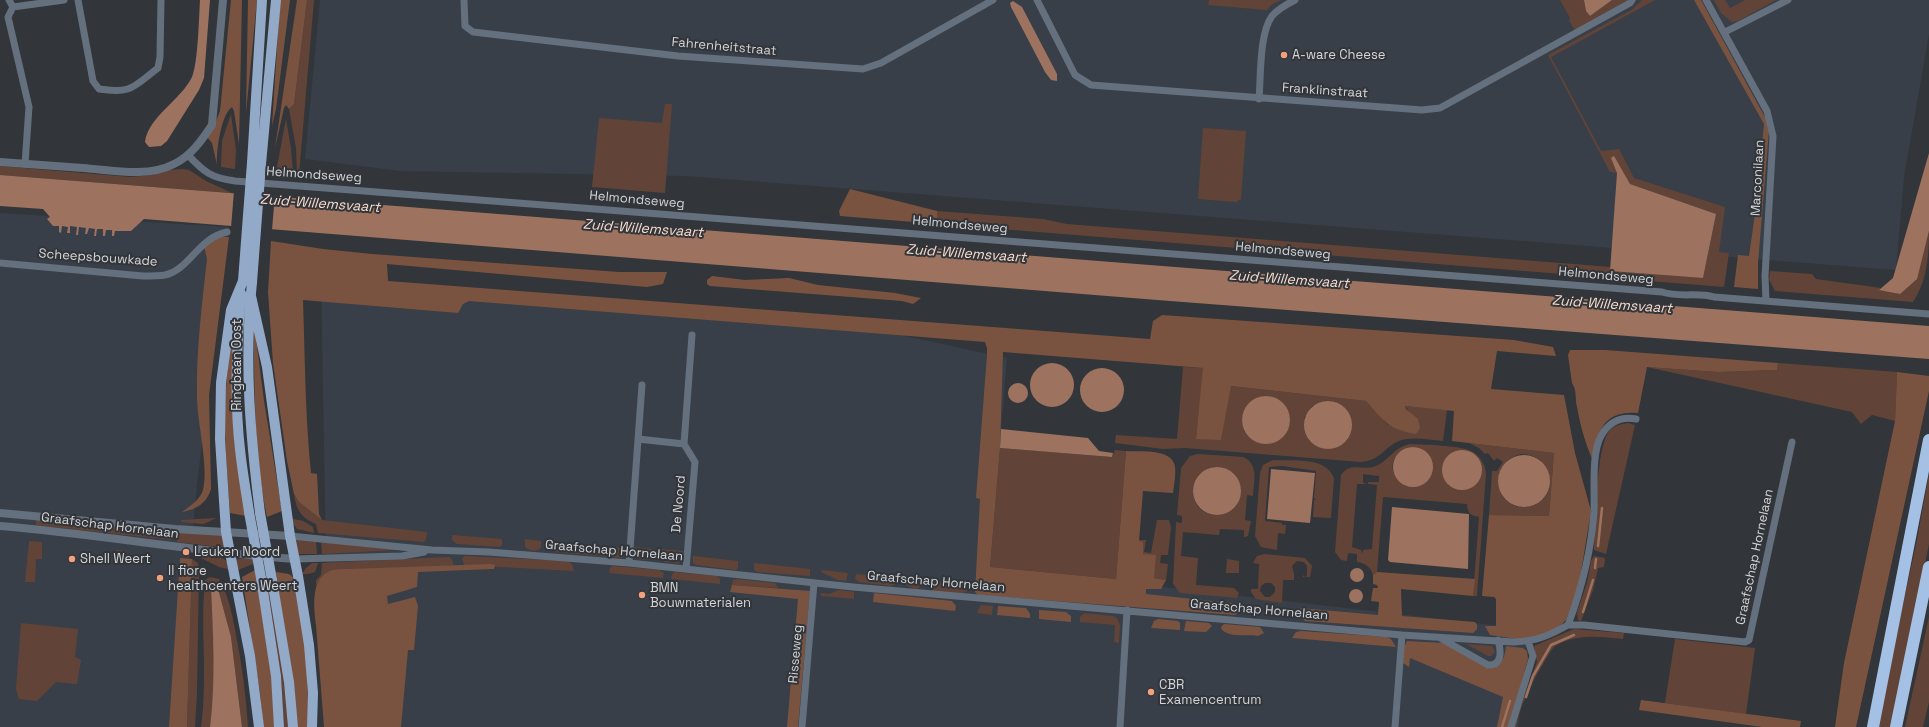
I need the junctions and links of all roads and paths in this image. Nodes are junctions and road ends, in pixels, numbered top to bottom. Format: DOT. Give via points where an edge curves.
graph roads {
  1 [pos="9,0"];
  2 [pos="64,0"];
  3 [pos="78,0"];
  4 [pos="161,0"];
  5 [pos="262,0"];
  6 [pos="276,0"];
  7 [pos="464,0"];
  8 [pos="993,0"];
  9 [pos="1037,0"];
  10 [pos="1295,0"];
  11 [pos="1632,0"];
  12 [pos="1706,0"];
  13 [pos="1788,0"];
  14 [pos="224,1"];
  15 [pos="13,7"];
  16 [pos="1725,32"];
  17 [pos="1259,99"];
  18 [pos="188,155"];
  19 [pos="0,162"];
  20 [pos="257,163"];
  21 [pos="25,164"];
  22 [pos="227,232"];
  23 [pos="0,263"];
  24 [pos="248,281"];
  25 [pos="251,296"];
  26 [pos="1766,301"];
  27 [pos="1929,314"];
  28 [pos="692,335"];
  29 [pos="642,385"];
  30 [pos="1636,419"];
  31 [pos="638,439"];
  32 [pos="1929,440"];
  33 [pos="1792,442"];
  34 [pos="684,444"];
  35 [pos="0,513"];
  36 [pos="0,526"];
  37 [pos="226,532"];
  38 [pos="290,536"];
  39 [pos="432,550"];
  40 [pos="230,554"];
  41 [pos="295,559"];
  42 [pos="629,563"];
  43 [pos="1929,568"];
  44 [pos="686,569"];
  45 [pos="814,583"];
  46 [pos="1127,610"];
  47 [pos="1568,625"];
  48 [pos="1402,634"];
  49 [pos="1438,637"];
  50 [pos="1498,640"];
  51 [pos="1528,641"];
  52 [pos="259,727"];
  53 [pos="279,727"];
  54 [pos="293,727"];
  55 [pos="312,727"];
  56 [pos="802,727"];
  57 [pos="1120,727"];
  58 [pos="1395,727"];
  59 [pos="1511,727"];
  60 [pos="1873,727"];
  61 [pos="1896,727"];
  1 -- 15 [label="street"];
  2 -- 15 [label="street"];
  3 -- 4 [label="street" via="93,81 100,89 120,92 132,88 158,68"];
  5 -- 20 [label="main road, Ringbaan Oost"];
  6 -- 20 [label="main road, Ringbaan Oost"];
  7 -- 8 [label="street, Fahrenheitstraat" via="465,26 473,32 678,56 863,69 881,63"];
  9 -- 17 [label="street, Franklinstraat" via="1075,75 1091,85"];
  10 -- 17 [label="street" via="1272,16 1264,33"];
  11 -- 17 [label="street, Franklinstraat" via="1440,108 1422,110"];
  12 -- 16 [label="street, Marconilaan"];
  13 -- 16 [label="street"];
  14 -- 18 [label="street" via="212,125"];
  15 -- 21 [label="street" via="8,17 29,107"];
  16 -- 26 [label="street, Marconilaan" via="1767,110 1773,136 1765,276"];
  18 -- 21 [label="street" via="174,164 157,170 134,172"];
  18 -- 26 [label="street, Helmondseweg" via="217,179 235,181 1654,292 1674,296 1702,294"];
  19 -- 21 [label="street"];
  20 -- 24 [label="main road, Ringbaan Oost, bridge"];
  22 -- 23 [label="street, Scheepsbouwkade" via="217,234 178,269 165,275 143,276"];
  24 -- 25 [label="main road, Ringbaan Oost"];
  24 -- 37 [label="main road" via="231,310 221,383 220,439"];
  24 -- 53 [label="main road, Ringbaan Oost, bridge" via="237,335 240,448 276,676"];
  25 -- 38 [label="main road" via="267,367"];
  25 -- 54 [label="main road, Ringbaan Oost, bridge" via="248,389 252,447 260,513 289,682"];
  26 -- 27 [label="street, Helmondseweg"];
  28 -- 34 [label="street"];
  29 -- 31 [label="street"];
  30 -- 47 [label="street" via="1620,418 1607,426 1600,438 1594,476 1594,512 1589,552 1584,581"];
  31 -- 34 [label="street"];
  31 -- 42 [label="street"];
  32 -- 60 [label="highway"];
  33 -- 47 [label="street, Graafschap Hornelaan" via="1749,640 1745,642"];
  34 -- 44 [label="street, De Noord" via="695,462"];
  35 -- 37 [label="street, Graafschap Hornelaan"];
  36 -- 40 [label="street, Graafschap Hornelaan" via="35,528"];
  37 -- 38 [label="street, Graafschap Hornelaan"];
  37 -- 40 [label="main road"];
  38 -- 39 [label="street, Graafschap Hornelaan"];
  38 -- 41 [label="main road"];
  39 -- 41 [label="street, Graafschap Hornelaan" via="402,556"];
  39 -- 42 [label="street, Graafschap Hornelaan"];
  40 -- 41 [label="street, Graafschap Hornelaan"];
  40 -- 52 [label="main road" via="250,656"];
  41 -- 55 [label="main road" via="309,645 313,693"];
  42 -- 44 [label="street, Graafschap Hornelaan"];
  43 -- 61 [label="highway"];
  44 -- 45 [label="street, Graafschap Hornelaan"];
  45 -- 46 [label="street, Graafschap Hornelaan"];
  45 -- 56 [label="street, Risseweg"];
  46 -- 48 [label="street, Graafschap Hornelaan"];
  46 -- 57 [label="street"];
  47 -- 51 [label="street, Graafschap Hornelaan" via="1547,637"];
  48 -- 49 [label="street, Graafschap Hornelaan"];
  48 -- 58 [label="street"];
  49 -- 50 [label="street, Graafschap Hornelaan"];
  49 -- 50 [label="street, Graafschap Hornelaan" via="1494,666 1501,654"];
  50 -- 51 [label="street, Graafschap Hornelaan"];
  51 -- 59 [label="street" via="1533,656"];
}
